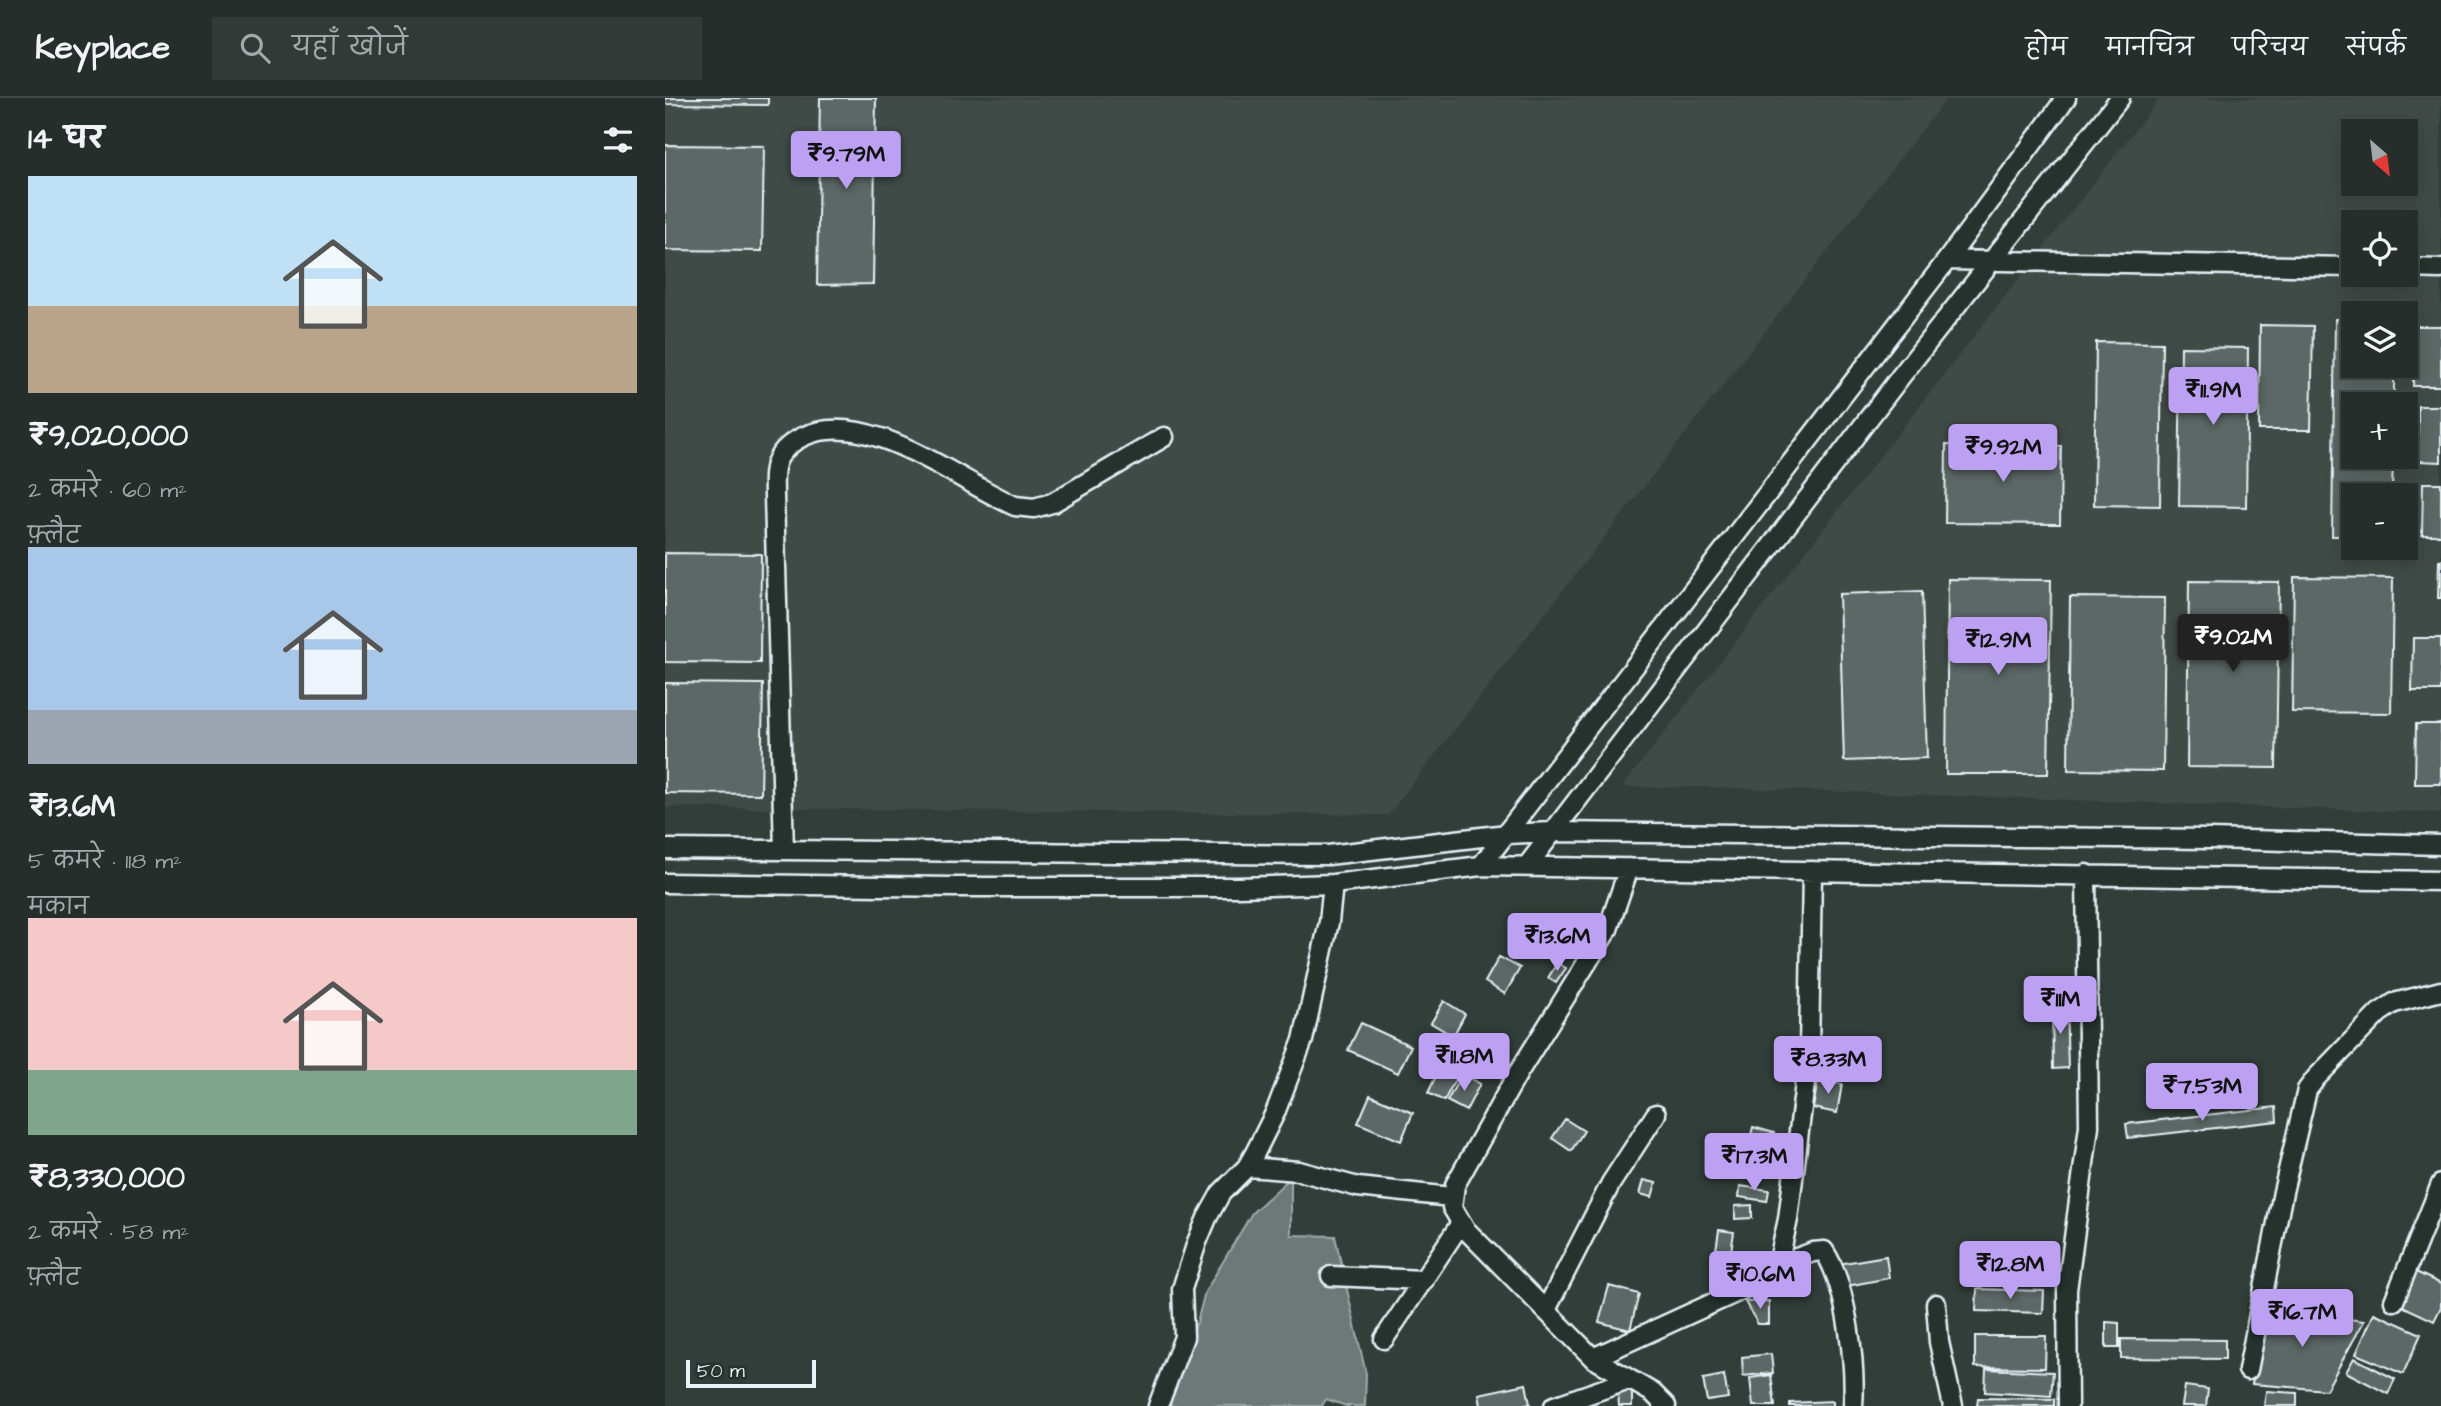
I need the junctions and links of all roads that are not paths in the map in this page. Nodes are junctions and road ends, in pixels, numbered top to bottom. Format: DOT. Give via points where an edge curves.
graph roads {
  1 [pos="2066,98"];
  2 [pos="2120,98"];
  3 [pos="1947,260"];
  4 [pos="1993,261"];
  5 [pos="2341,267"];
  6 [pos="2418,268"];
  7 [pos="2441,269"];
  8 [pos="1164,437"];
  9 [pos="1553,832"];
  10 [pos="1507,834"];
  11 [pos="2441,845"];
  12 [pos="665,849"];
  13 [pos="784,850"];
  14 [pos="1481,866"];
  15 [pos="1527,866"];
  16 [pos="1629,868"];
  17 [pos="1812,871"];
  18 [pos="2086,874"];
  19 [pos="2441,881"];
  20 [pos="665,883"];
  21 [pos="1333,884"];
  22 [pos="2441,991"];
  23 [pos="1656,1114"];
  24 [pos="1247,1167"];
  25 [pos="2441,1184"];
  26 [pos="1451,1197"];
  27 [pos="1461,1223"];
  28 [pos="1778,1265"];
  29 [pos="1331,1276"];
  30 [pos="1424,1280"];
  31 [pos="2394,1301"];
  32 [pos="1936,1304"];
  33 [pos="1546,1310"];
  34 [pos="1384,1339"];
  35 [pos="1594,1358"];
  36 [pos="2249,1370"];
  37 [pos="1629,1380"];
  38 [pos="1158,1406"];
  39 [pos="1554,1406"];
  40 [pos="1666,1406"];
  41 [pos="1853,1406"];
  42 [pos="1953,1406"];
  43 [pos="2068,1406"];
  1 -- 3 [label="street"];
  2 -- 4 [label="street"];
  3 -- 4 [label="street"];
  3 -- 10 [label="street"];
  4 -- 5 [label="street"];
  4 -- 9 [label="street"];
  6 -- 7 [label="street"];
  8 -- 13 [label="street" via="1052,503 1034,508 1014,506 890,440 852,429 813,432 792,442 775,466 774,495"];
  9 -- 10 [label="street"];
  9 -- 11 [label="street"];
  9 -- 15 [label="street"];
  10 -- 13 [label="street" via="1328,855"];
  10 -- 14 [label="street"];
  12 -- 13 [label="street"];
  14 -- 15 [label="street"];
  14 -- 21 [label="street"];
  15 -- 16 [label="street"];
  16 -- 17 [label="street"];
  16 -- 26 [label="street" via="1608,929 1518,1073"];
  17 -- 18 [label="street"];
  17 -- 28 [label="street" via="1809,1051"];
  18 -- 19 [label="street"];
  18 -- 43 [label="street" via="2089,1126 2067,1290"];
  20 -- 21 [label="street" via="1153,888"];
  21 -- 24 [label="street" via="1306,1030 1275,1113"];
  22 -- 36 [label="street" via="2394,1003 2379,1013 2307,1090"];
  23 -- 33 [label="street" via="1611,1183"];
  24 -- 26 [label="street" via="1299,1171 1367,1188"];
  24 -- 38 [label="street" via="1221,1193 1197,1242 1182,1289 1184,1337"];
  25 -- 31 [label="street"];
  26 -- 27 [label="street"];
  27 -- 30 [label="street"];
  27 -- 33 [label="street"];
  28 -- 35 [label="street" via="1735,1293"];
  28 -- 41 [label="street" via="1813,1252 1824,1251 1830,1260 1846,1314 1855,1379"];
  29 -- 30 [label="street"];
  30 -- 34 [label="street"];
  32 -- 42 [label="street"];
  33 -- 35 [label="street"];
  35 -- 37 [label="street"];
  37 -- 39 [label="street"];
  37 -- 40 [label="street"];
}
